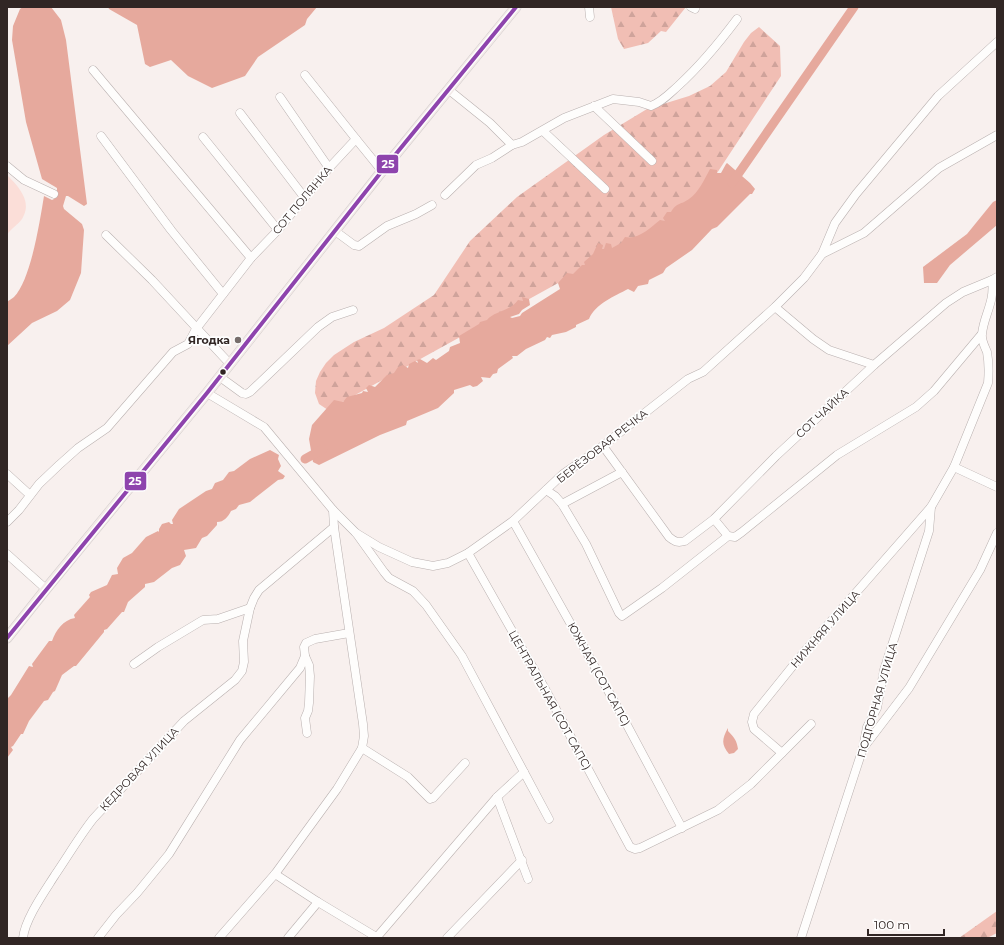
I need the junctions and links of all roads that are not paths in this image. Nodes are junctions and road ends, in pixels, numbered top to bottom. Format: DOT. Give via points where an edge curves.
graph roads {
  1 [pos="516,7"];
  2 [pos="589,7"];
  3 [pos="590,17"];
  4 [pos="737,19"];
  5 [pos="997,42"];
  6 [pos="93,70"];
  7 [pos="305,75"];
  8 [pos="449,90"];
  9 [pos="280,97"];
  10 [pos="594,106"];
  11 [pos="240,113"];
  12 [pos="542,131"];
  13 [pos="997,135"];
  14 [pos="101,136"];
  15 [pos="203,137"];
  16 [pos="356,139"];
  17 [pos="512,145"];
  18 [pos="652,161"];
  19 [pos="7,166"];
  20 [pos="329,168"];
  21 [pos="382,171"];
  22 [pos="605,189"];
  23 [pos="54,194"];
  24 [pos="444,195"];
  25 [pos="304,197"];
  26 [pos="432,205"];
  27 [pos="278,230"];
  28 [pos="335,231"];
  29 [pos="106,235"];
  30 [pos="822,254"];
  31 [pos="251,258"];
  32 [pos="995,278"];
  33 [pos="223,294"];
  34 [pos="775,307"];
  35 [pos="352,310"];
  36 [pos="196,329"];
  37 [pos="981,335"];
  38 [pos="230,364"];
  39 [pos="874,365"];
  40 [pos="220,377"];
  41 [pos="207,393"];
  42 [pos="603,446"];
  43 [pos="954,467"];
  44 [pos="622,472"];
  45 [pos="7,474"];
  46 [pos="997,487"];
  47 [pos="546,490"];
  48 [pos="30,495"];
  49 [pos="562,504"];
  50 [pos="932,507"];
  51 [pos="333,510"];
  52 [pos="714,519"];
  53 [pos="513,521"];
  54 [pos="7,522"];
  55 [pos="334,527"];
  56 [pos="997,533"];
  57 [pos="356,534"];
  58 [pos="728,536"];
  59 [pos="468,553"];
  60 [pos="7,554"];
  61 [pos="46,589"];
  62 [pos="250,608"];
  63 [pos="349,633"];
  64 [pos="7,638"];
  65 [pos="304,656"];
  66 [pos="134,664"];
  67 [pos="811,724"];
  68 [pos="307,733"];
  69 [pos="362,748"];
  70 [pos="863,748"];
  71 [pos="782,753"];
  72 [pos="465,763"];
  73 [pos="524,772"];
  74 [pos="497,797"];
  75 [pos="549,819"];
  76 [pos="682,828"];
  77 [pos="522,860"];
  78 [pos="275,874"];
  79 [pos="528,879"];
  80 [pos="318,902"];
  81 [pos="374,937"];
  82 [pos="23,938"];
  83 [pos="98,938"];
  84 [pos="219,938"];
  85 [pos="288,938"];
  86 [pos="446,938"];
  87 [pos="801,938"];
  1 -- 8 [label="main road"];
  2 -- 3 [label="street"];
  4 -- 10 [label="street" via="711,53 658,103 651,106 613,99"];
  5 -- 30 [label="street" via="938,96 856,194 834,223"];
  6 -- 31 [label="street"];
  7 -- 16 [label="street"];
  8 -- 17 [label="street" via="490,123"];
  8 -- 21 [label="main road"];
  9 -- 20 [label="street"];
  10 -- 12 [label="street" via="564,118"];
  10 -- 18 [label="street"];
  11 -- 25 [label="street"];
  12 -- 17 [label="street"];
  12 -- 22 [label="street"];
  13 -- 30 [label="street" via="939,168 864,233"];
  14 -- 33 [label="street" via="171,230"];
  15 -- 27 [label="street"];
  16 -- 20 [label="street, СОТ ПОЛЯНКА"];
  16 -- 21 [label="street"];
  17 -- 24 [label="street" via="476,165"];
  19 -- 23 [label="street" via="24,180"];
  20 -- 25 [label="street, СОТ ПОЛЯНКА"];
  21 -- 28 [label="main road"];
  25 -- 27 [label="street, СОТ ПОЛЯНКА"];
  26 -- 28 [label="street" via="387,226 359,246"];
  27 -- 31 [label="street, СОТ ПОЛЯНКА"];
  28 -- 38 [label="main road"];
  29 -- 36 [label="street"];
  30 -- 34 [label="street, БЕРЁЗОВАЯ РЕЧКА" via="804,278"];
  31 -- 33 [label="street, СОТ ПОЛЯНКА"];
  32 -- 37 [label="street" via="993,298"];
  32 -- 39 [label="street, СОТ ЧАЙКА" via="963,292 946,304"];
  33 -- 36 [label="street, СОТ ПОЛЯНКА"];
  34 -- 39 [label="street" via="829,350"];
  34 -- 42 [label="street, БЕРЁЗОВАЯ РЕЧКА" via="703,372 688,379"];
  35 -- 40 [label="street" via="332,317 318,327 250,392 242,393"];
  36 -- 38 [label="street"];
  36 -- 48 [label="street, СОТ ПОЛЯНКА" via="188,344 173,352 107,428 78,448"];
  37 -- 43 [label="street" via="990,369 988,383"];
  37 -- 58 [label="street" via="934,391 916,407 837,455 742,532 735,537"];
  38 -- 40 [label="main road"];
  39 -- 52 [label="street, СОТ ЧАЙКА" via="776,456"];
  40 -- 41 [label="main road"];
  41 -- 51 [label="street" via="264,427"];
  41 -- 61 [label="main road"];
  42 -- 44 [label="street, СОТ ЧАЙКА"];
  42 -- 47 [label="street, БЕРЁЗОВАЯ РЕЧКА" via="563,474"];
  43 -- 46 [label="street"];
  43 -- 50 [label="street"];
  44 -- 49 [label="street"];
  44 -- 52 [label="street, СОТ ЧАЙКА" via="674,542 685,541"];
  45 -- 48 [label="street"];
  47 -- 49 [label="street"];
  47 -- 53 [label="street, БЕРЁЗОВАЯ РЕЧКА"];
  48 -- 54 [label="street, СОТ ПОЛЯНКА"];
  49 -- 58 [label="street" via="586,544 622,616"];
  50 -- 70 [label="street, ПОДГОРНАЯ УЛИЦА" via="930,531 884,670 877,708 867,727"];
  50 -- 71 [label="street, НИЖНЯЯ УЛИЦА" via="804,652 754,714 754,729"];
  51 -- 55 [label="street"];
  51 -- 57 [label="street"];
  52 -- 58 [label="street"];
  53 -- 59 [label="street, БЕРЁЗОВАЯ РЕЧКА"];
  53 -- 76 [label="street, ЮЖНАЯ (СОТ САПС)"];
  55 -- 62 [label="street, КЕДРОВАЯ УЛИЦА" via="259,590"];
  55 -- 63 [label="street"];
  56 -- 70 [label="street" via="980,570 909,688"];
  57 -- 59 [label="street, БЕРЁЗОВАЯ РЕЧКА" via="412,562 433,566"];
  57 -- 73 [label="street" via="384,572 397,583 413,591 426,605 462,656"];
  59 -- 76 [label="street, ЦЕНТРАЛЬНАЯ (СОТ САПС)" via="630,847 640,848"];
  60 -- 61 [label="street"];
  61 -- 64 [label="main road"];
  62 -- 66 [label="street" via="218,620 203,620"];
  62 -- 82 [label="street, КЕДРОВАЯ УЛИЦА" via="243,641 242,671 235,680 184,721 93,819 43,895 28,922"];
  63 -- 65 [label="street" via="306,643"];
  63 -- 69 [label="street" via="363,724"];
  65 -- 68 [label="street" via="309,665 310,676 309,703 305,718"];
  65 -- 83 [label="street" via="294,676 240,740 169,854"];
  67 -- 71 [label="street"];
  69 -- 72 [label="street" via="408,778 430,799"];
  69 -- 78 [label="street" via="337,789"];
  70 -- 87 [label="street, ПОДГОРНАЯ УЛИЦА"];
  71 -- 76 [label="street" via="752,784 718,810"];
  73 -- 74 [label="street"];
  73 -- 75 [label="street"];
  74 -- 77 [label="street"];
  74 -- 81 [label="street"];
  77 -- 79 [label="street"];
  77 -- 86 [label="street"];
  78 -- 80 [label="street"];
  78 -- 84 [label="street"];
  80 -- 81 [label="street"];
  80 -- 85 [label="street"];
}
